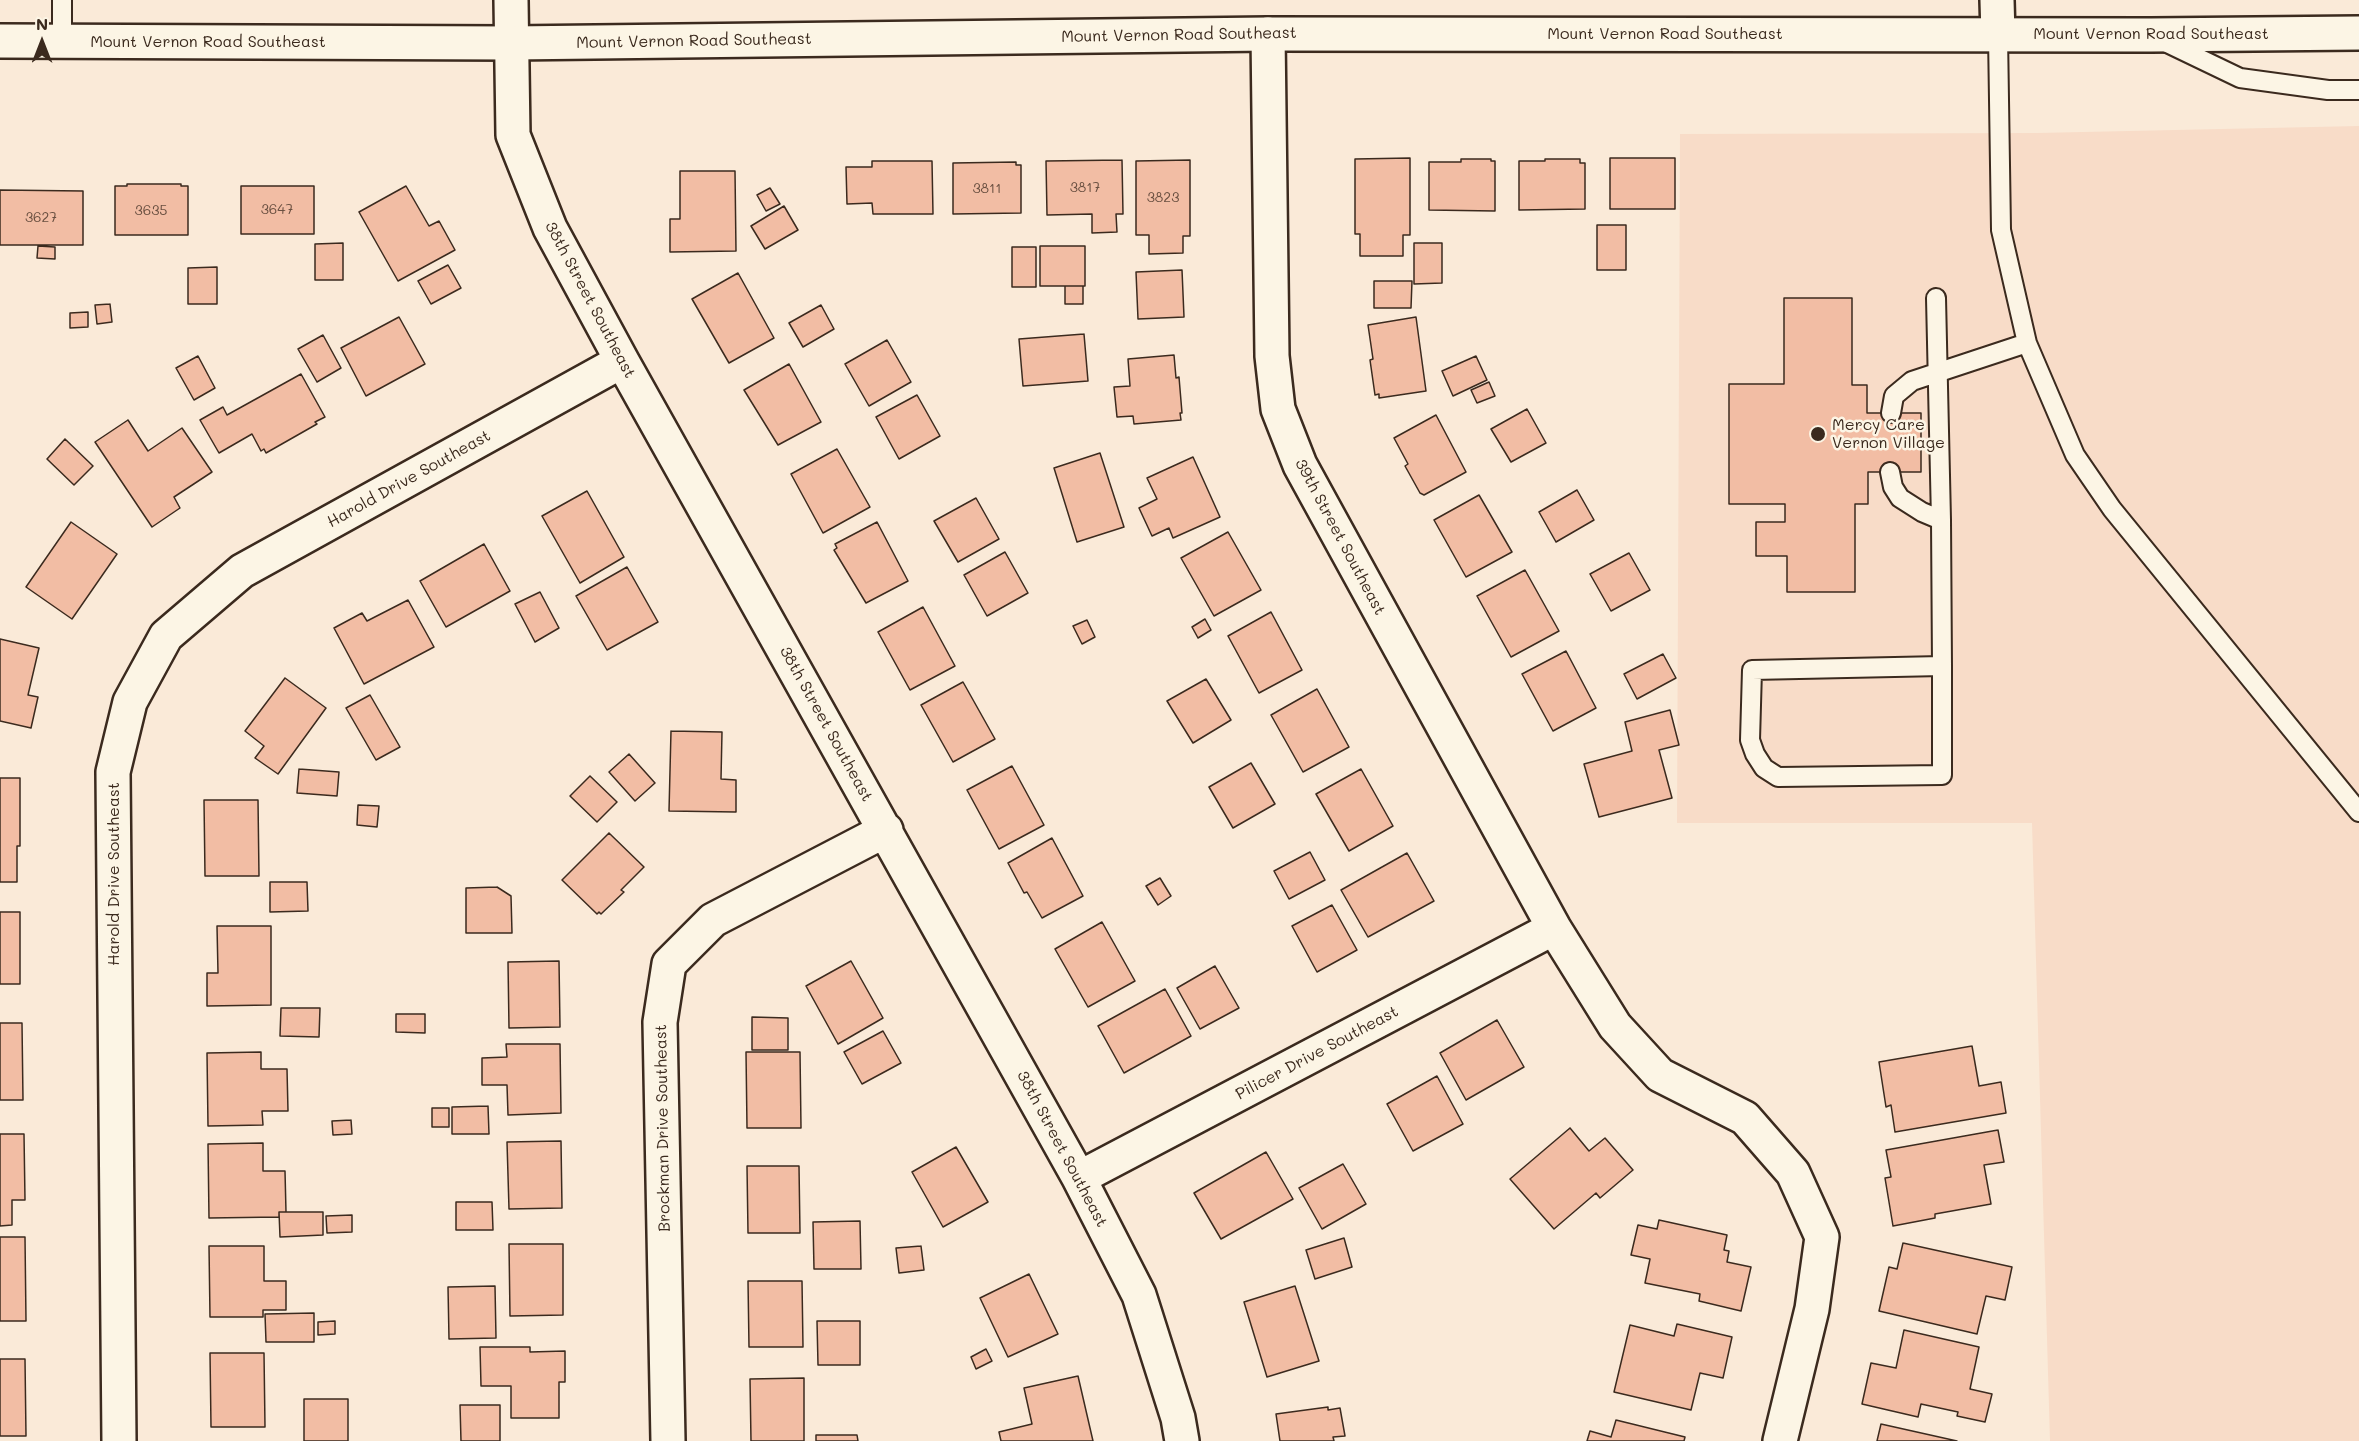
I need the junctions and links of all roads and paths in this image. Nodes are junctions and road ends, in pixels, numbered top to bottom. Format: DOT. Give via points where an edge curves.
graph roads {
  1 [pos="62,0"];
  2 [pos="511,0"];
  3 [pos="1997,0"];
  4 [pos="2359,33"];
  5 [pos="1268,34"];
  6 [pos="1998,35"];
  7 [pos="2151,35"];
  8 [pos="0,41"];
  9 [pos="62,41"];
  10 [pos="511,43"];
  11 [pos="2359,90"];
  12 [pos="1936,298"];
  13 [pos="2027,343"];
  14 [pos="621,361"];
  15 [pos="1939,371"];
  16 [pos="1891,413"];
  17 [pos="1890,472"];
  18 [pos="1941,519"];
  19 [pos="1942,666"];
  20 [pos="2359,812"];
  21 [pos="886,830"];
  22 [pos="1554,928"];
  23 [pos="1079,1178"];
  24 [pos="118,1441"];
  25 [pos="668,1441"];
  26 [pos="1182,1441"];
  27 [pos="1780,1441"];
  1 -- 9 [label="lane"];
  2 -- 10 [label="street, 38th Street Southeast"];
  3 -- 6 [label="street"];
  4 -- 7 [label="street, Mount Vernon Road Southeast"];
  5 -- 6 [label="street, Mount Vernon Road Southeast"];
  5 -- 10 [label="street, Mount Vernon Road Southeast"];
  5 -- 22 [label="street, 39th Street Southeast" via="1272,356 1278,409 1300,465"];
  6 -- 7 [label="street, Mount Vernon Road Southeast"];
  6 -- 13 [label="lane" via="2001,230"];
  7 -- 11 [label="lane" via="2240,78 2328,90"];
  8 -- 9 [label="street, Mount Vernon Road Southeast"];
  9 -- 10 [label="street, Mount Vernon Road Southeast"];
  10 -- 14 [label="street, 38th Street Southeast" via="513,135 550,228"];
  12 -- 15 [label="lane"];
  13 -- 15 [label="lane"];
  13 -- 20 [label="lane" via="2074,455 2112,509"];
  14 -- 21 [label="street, 38th Street Southeast"];
  14 -- 24 [label="street, Harold Drive Southeast" via="242,571 166,636 130,702 113,772"];
  15 -- 16 [label="lane" via="1912,381 1894,396"];
  15 -- 18 [label="lane"];
  17 -- 18 [label="lane" via="1900,498"];
  18 -- 19 [label="lane"];
  19 -- 19 [label="lane" via="1942,775 1778,777 1764,768 1755,754 1750,740 1752,670"];
  21 -- 23 [label="street, 38th Street Southeast"];
  21 -- 25 [label="street, Brockman Drive Southeast" via="712,920 669,964 660,1022"];
  22 -- 23 [label="street, Pilicer Drive Southeast"];
  22 -- 27 [label="street, 39th Street Southeast" via="1615,1026 1660,1075 1744,1118 1793,1173 1822,1237 1812,1310"];
  23 -- 26 [label="street, 38th Street Southeast" via="1139,1295"];
}
